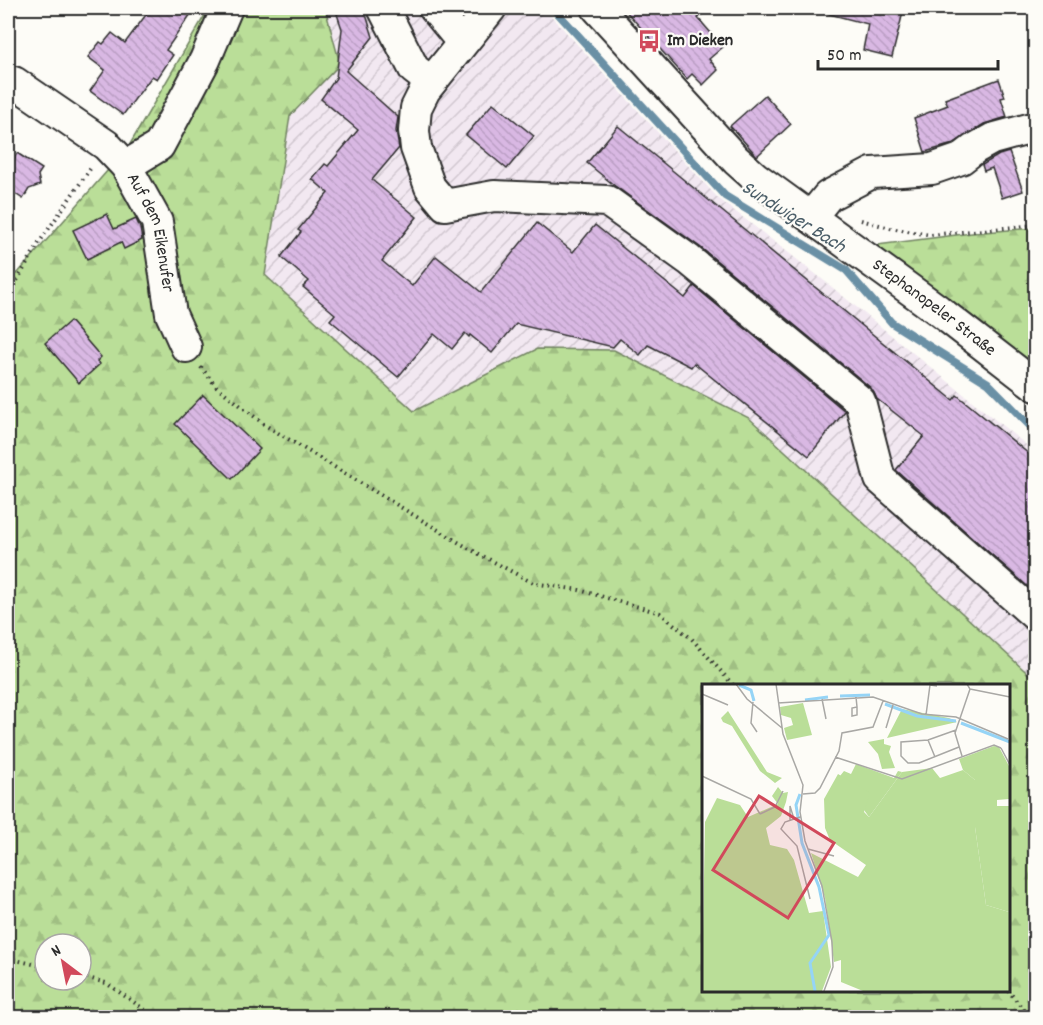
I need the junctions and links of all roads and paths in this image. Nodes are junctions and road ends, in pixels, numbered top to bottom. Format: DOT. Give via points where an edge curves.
graph roads {
  1 [pos="227,8"];
  2 [pos="382,8"];
  3 [pos="434,8"];
  4 [pos="491,8"];
  5 [pos="597,8"];
  6 [pos="462,42"];
  7 [pos="8,81"];
  8 [pos="431,82"];
  9 [pos="1035,128"];
  10 [pos="116,155"];
  11 [pos="820,224"];
  12 [pos="1035,225"];
  13 [pos="8,297"];
  14 [pos="186,347"];
  15 [pos="1035,386"];
  16 [pos="1035,616"];
  17 [pos="732,684"];
  18 [pos="8,958"];
  19 [pos="33,964"];
  20 [pos="93,979"];
  21 [pos="1010,992"];
  22 [pos="153,1017"];
  23 [pos="1030,1017"];
  1 -- 10 [label="street, Auf dem Eikenufer" via="205,60 159,146"];
  2 -- 8 [label="street" via="414,69"];
  3 -- 6 [label="street"];
  4 -- 6 [label="street"];
  5 -- 11 [label="street, Stephanopeler Straße" via="736,160"];
  6 -- 8 [label="street"];
  7 -- 10 [label="street"];
  8 -- 16 [label="street" via="416,108 416,148 430,187 445,205 494,196 607,201 689,260 860,401 880,479"];
  9 -- 11 [label="street" via="992,138 961,159 932,169 872,173 828,196"];
  10 -- 13 [label="path" via="39,243"];
  10 -- 14 [label="street, Auf dem Eikenufer" via="157,222 171,314"];
  11 -- 12 [label="path" via="844,215 930,235"];
  11 -- 15 [label="street, Stephanopeler Straße"];
  14 -- 17 [label="path" via="216,387 265,425 532,583 579,590 660,614 692,639"];
  18 -- 19 [label="path"];
  20 -- 22 [label="path" via="106,983"];
  21 -- 23 [label="path"];
}
